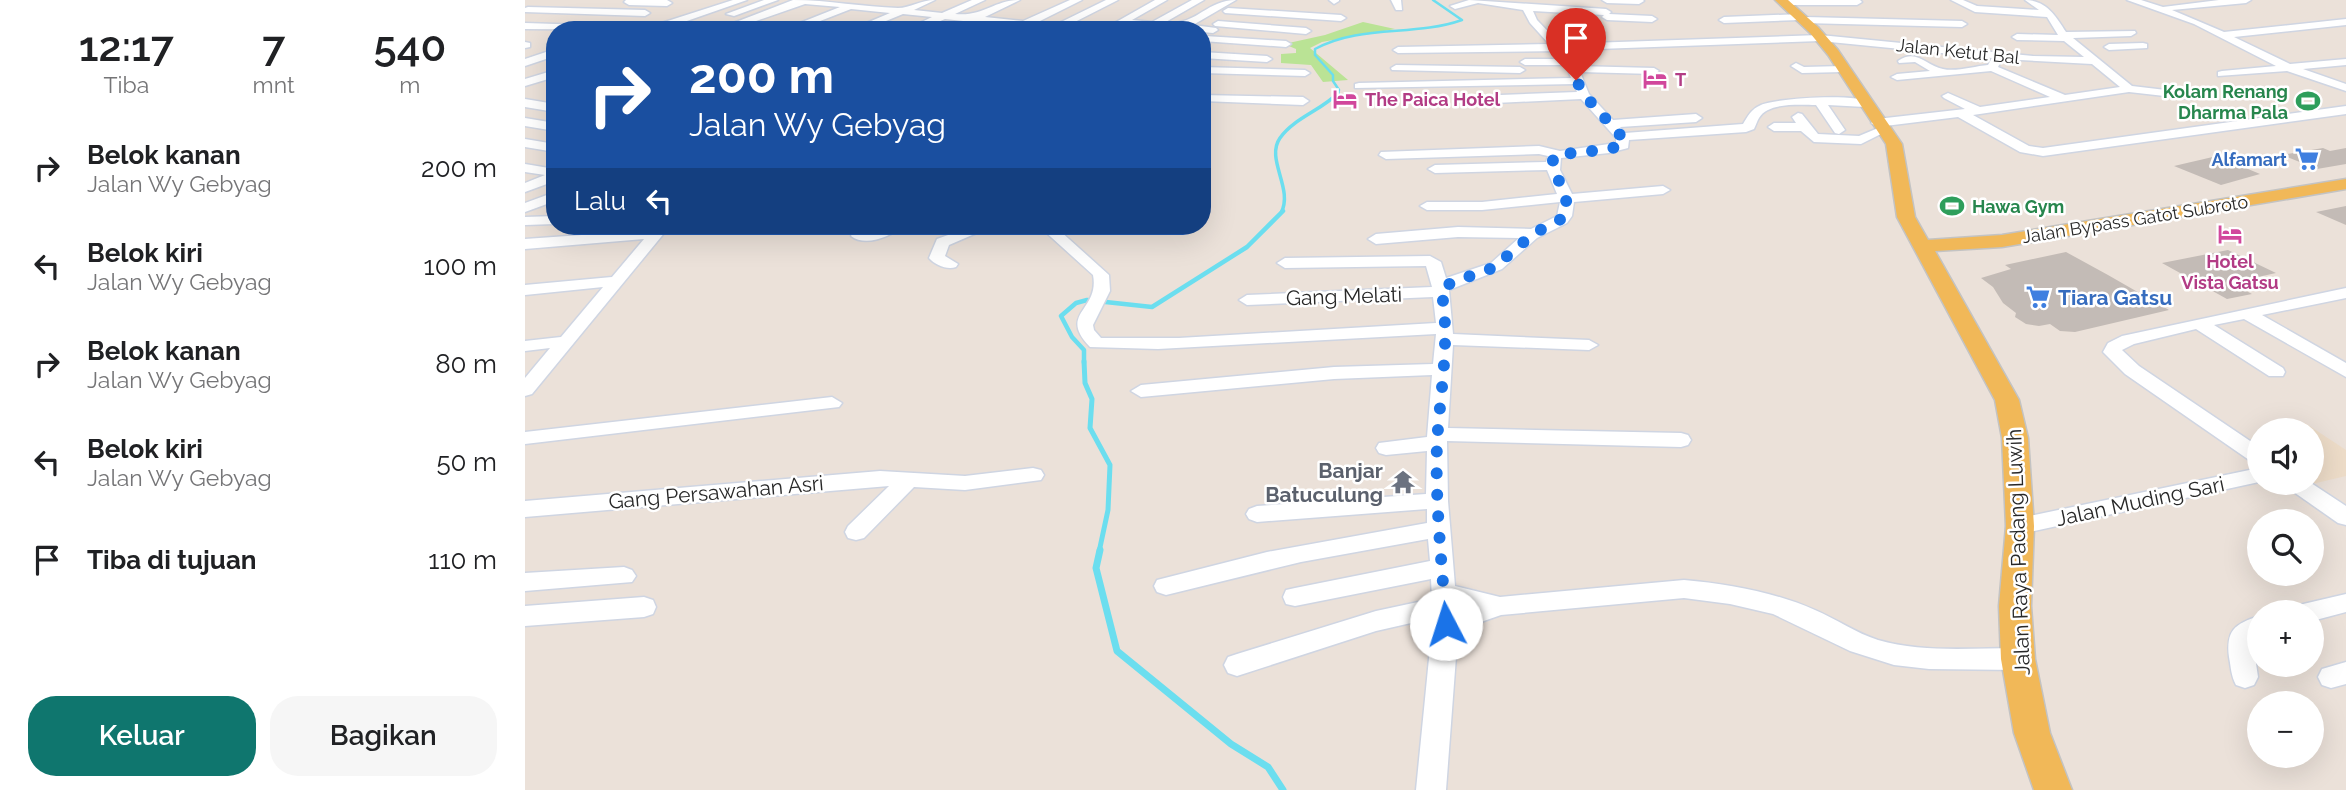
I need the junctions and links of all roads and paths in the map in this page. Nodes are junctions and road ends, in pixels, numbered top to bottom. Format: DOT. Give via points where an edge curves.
graph roads {
  1 [pos="556,0"];
  2 [pos="565,0"];
  3 [pos="713,0"];
  4 [pos="742,0"];
  5 [pos="773,0"];
  6 [pos="802,0"];
  7 [pos="897,0"];
  8 [pos="930,0"];
  9 [pos="980,0"];
  10 [pos="1015,0"];
  11 [pos="1077,0"];
  12 [pos="1114,0"];
  13 [pos="1162,0"];
  14 [pos="1199,0"];
  15 [pos="1956,0"];
  16 [pos="2030,0"];
  17 [pos="2132,0"];
  18 [pos="2246,0"];
  19 [pos="828,1"];
  20 [pos="1476,1"];
  21 [pos="1639,1"];
  22 [pos="671,2"];
  23 [pos="1857,2"];
  24 [pos="871,4"];
  25 [pos="1231,4"];
  26 [pos="1531,4"];
  27 [pos="851,6"];
  28 [pos="1455,6"];
  29 [pos="2159,8"];
  30 [pos="1310,9"];
  31 [pos="1606,9"];
  32 [pos="1740,9"];
  33 [pos="527,11"];
  34 [pos="902,11"];
  35 [pos="1022,11"];
  36 [pos="645,13"];
  37 [pos="1916,13"];
  38 [pos="667,14"];
  39 [pos="2050,14"];
  40 [pos="944,15"];
  41 [pos="1546,16"];
  42 [pos="1800,17"];
  43 [pos="974,18"];
  44 [pos="1341,18"];
  45 [pos="1724,20"];
  46 [pos="632,21"];
  47 [pos="678,21"];
  48 [pos="711,21"];
  49 [pos="745,21"];
  50 [pos="774,21"];
  51 [pos="811,21"];
  52 [pos="836,21"];
  53 [pos="877,21"];
  54 [pos="930,21"];
  55 [pos="999,21"];
  56 [pos="1032,21"];
  57 [pos="1070,21"];
  58 [pos="1124,21"];
  59 [pos="1160,21"];
  60 [pos="1196,21"];
  61 [pos="1934,22"];
  62 [pos="2346,22"];
  63 [pos="1962,24"];
  64 [pos="525,26"];
  65 [pos="538,26"];
  66 [pos="546,26"];
  67 [pos="1211,27"];
  68 [pos="1215,27"];
  69 [pos="1307,31"];
  70 [pos="1211,32"];
  71 [pos="525,33"];
  72 [pos="2131,33"];
  73 [pos="2221,35"];
  74 [pos="2064,36"];
  75 [pos="2017,37"];
  76 [pos="1211,42"];
  77 [pos="1286,44"];
  78 [pos="2143,46"];
  79 [pos="2078,48"];
  80 [pos="1398,50"];
  81 [pos="546,55"];
  82 [pos="1211,55"];
  83 [pos="1998,56"];
  84 [pos="541,57"];
  85 [pos="546,58"];
  86 [pos="2141,58"];
  87 [pos="1267,59"];
  88 [pos="2095,60"];
  89 [pos="1903,61"];
  90 [pos="1525,62"];
  91 [pos="2346,62"];
  92 [pos="525,64"];
  93 [pos="1796,66"];
  94 [pos="1211,68"];
  95 [pos="1395,68"];
  96 [pos="1571,68"];
  97 [pos="1992,68"];
  98 [pos="2289,68"];
  99 [pos="525,69"];
  100 [pos="1843,69"];
  101 [pos="1654,71"];
  102 [pos="546,72"];
  103 [pos="1305,73"];
  104 [pos="1942,73"];
  105 [pos="2222,74"];
  106 [pos="546,76"];
  107 [pos="1897,77"];
  108 [pos="525,85"];
  109 [pos="1359,86"];
  110 [pos="2346,88"];
  111 [pos="545,89"];
  112 [pos="2129,89"];
  113 [pos="1948,96"];
  114 [pos="2191,96"];
  115 [pos="1211,98"];
  116 [pos="2066,99"];
  117 [pos="1475,100"];
  118 [pos="1303,101"];
  119 [pos="525,103"];
  120 [pos="1820,103"];
  121 [pos="1865,103"];
  122 [pos="1980,105"];
  123 [pos="546,106"];
  124 [pos="2346,110"];
  125 [pos="1960,113"];
  126 [pos="1796,114"];
  127 [pos="1696,118"];
  128 [pos="525,122"];
  129 [pos="546,126"];
  130 [pos="1880,126"];
  131 [pos="1774,127"];
  132 [pos="1804,127"];
  133 [pos="1617,130"];
  134 [pos="1839,130"];
  135 [pos="525,143"];
  136 [pos="546,146"];
  137 [pos="1386,155"];
  138 [pos="1555,160"];
  139 [pos="525,168"];
  140 [pos="1435,169"];
  141 [pos="546,173"];
  142 [pos="546,179"];
  143 [pos="2346,184"];
  144 [pos="525,188"];
  145 [pos="1663,190"];
  146 [pos="1565,198"];
  147 [pos="546,200"];
  148 [pos="1427,206"];
  149 [pos="525,208"];
  150 [pos="546,219"];
  151 [pos="525,222"];
  152 [pos="1533,234"];
  153 [pos="611,235"];
  154 [pos="655,235"];
  155 [pos="961,235"];
  156 [pos="1058,235"];
  157 [pos="1376,239"];
  158 [pos="525,244"];
  159 [pos="1923,246"];
  160 [pos="1285,263"];
  161 [pos="950,264"];
  162 [pos="618,281"];
  163 [pos="525,290"];
  164 [pos="1441,291"];
  165 [pos="2346,293"];
  166 [pos="1247,300"];
  167 [pos="2248,314"];
  168 [pos="2199,323"];
  169 [pos="1445,334"];
  170 [pos="568,341"];
  171 [pos="1589,345"];
  172 [pos="525,346"];
  173 [pos="1443,369"];
  174 [pos="2346,371"];
  175 [pos="2276,372"];
  176 [pos="525,390"];
  177 [pos="1141,391"];
  178 [pos="832,403"];
  179 [pos="525,438"];
  180 [pos="1438,439"];
  181 [pos="1681,440"];
  182 [pos="1386,448"];
  183 [pos="2247,449"];
  184 [pos="1033,475"];
  185 [pos="2247,478"];
  186 [pos="908,480"];
  187 [pos="2315,495"];
  188 [pos="1437,501"];
  189 [pos="525,509"];
  190 [pos="1257,514"];
  191 [pos="2346,516"];
  192 [pos="2021,526"];
  193 [pos="1438,529"];
  194 [pos="856,532"];
  195 [pos="1441,568"];
  196 [pos="624,576"];
  197 [pos="525,582"];
  198 [pos="1166,586"];
  199 [pos="1295,597"];
  200 [pos="2346,603"];
  201 [pos="644,607"];
  202 [pos="1445,608"];
  203 [pos="2324,608"];
  204 [pos="525,616"];
  205 [pos="2247,634"];
  206 [pos="2018,659"];
  207 [pos="1237,665"];
  208 [pos="2245,677"];
  209 [pos="1431,790"];
  210 [pos="2053,790"];
  1 -- 33 [label="street"];
  2 -- 22 [label="street"];
  3 -- 38 [label="street"];
  4 -- 47 [label="street"];
  5 -- 48 [label="street"];
  6 -- 19 [label="street"];
  6 -- 49 [label="street"];
  7 -- 24 [label="street"];
  8 -- 34 [label="street"];
  9 -- 40 [label="street"];
  10 -- 43 [label="street"];
  11 -- 56 [label="street"];
  12 -- 57 [label="street"];
  13 -- 58 [label="street"];
  14 -- 59 [label="street"];
  15 -- 39 [label="street" via="1975,9"];
  16 -- 39 [label="street"];
  17 -- 29 [label="street"];
  18 -- 29 [label="street"];
  19 -- 27 [label="street"];
  19 -- 50 [label="street"];
  20 -- 26 [label="street"];
  20 -- 28 [label="street"];
  21 -- 31 [label="street"];
  22 -- 36 [label="street"];
  23 -- 42 [label="street"];
  24 -- 27 [label="street"];
  24 -- 34 [label="street"];
  24 -- 52 [label="street"];
  25 -- 30 [label="street"];
  25 -- 44 [label="street"];
  25 -- 60 [label="street"];
  25 -- 68 [label="street"];
  26 -- 31 [label="street"];
  26 -- 96 [label="street" via="1533,21"];
  27 -- 51 [label="street"];
  29 -- 73 [label="street"];
  31 -- 31 [label="street" via="1607,26 1650,19"];
  31 -- 41 [label="street"];
  32 -- 42 [label="street"];
  33 -- 36 [label="street"];
  34 -- 40 [label="street"];
  34 -- 53 [label="street"];
  35 -- 55 [label="street"];
  36 -- 46 [label="street"];
  37 -- 42 [label="street"];
  39 -- 74 [label="street"];
  40 -- 43 [label="street"];
  40 -- 54 [label="street"];
  42 -- 45 [label="street"];
  42 -- 61 [label="street"];
  42 -- 61 [label="street" via="1924,36"];
  42 -- 83 [label="street, Jalan Ketut Bal"];
  42 -- 96 [label="street" via="1712,40 1609,40"];
  42 -- 100 [label="main road, Jalan Raya Padang Luwih"];
  43 -- 55 [label="street"];
  61 -- 63 [label="street"];
  62 -- 73 [label="street"];
  64 -- 65 [label="street"];
  65 -- 66 [label="street"];
  65 -- 71 [label="street"];
  67 -- 68 [label="street"];
  68 -- 69 [label="street"];
  68 -- 70 [label="street"];
  72 -- 74 [label="street"];
  73 -- 98 [label="street"];
  74 -- 75 [label="street"];
  74 -- 79 [label="street"];
  76 -- 77 [label="street"];
  78 -- 79 [label="street"];
  79 -- 88 [label="street"];
  80 -- 96 [label="street"];
  81 -- 84 [label="street"];
  82 -- 87 [label="street"];
  83 -- 88 [label="street, Jalan Ketut Bal"];
  83 -- 97 [label="street"];
  84 -- 85 [label="street"];
  84 -- 92 [label="street"];
  86 -- 88 [label="street, Jalan Ketut Bal"];
  88 -- 112 [label="street"];
  89 -- 104 [label="street" via="1917,59"];
  90 -- 96 [label="street"];
  91 -- 98 [label="street"];
  93 -- 100 [label="street" via="1802,70"];
  94 -- 103 [label="street"];
  95 -- 96 [label="street"];
  96 -- 101 [label="street"];
  96 -- 109 [label="street"];
  96 -- 117 [label="street"];
  96 -- 133 [label="street"];
  97 -- 104 [label="street"];
  97 -- 116 [label="street"];
  98 -- 105 [label="street"];
  98 -- 110 [label="street"];
  99 -- 102 [label="street"];
  100 -- 121 [label="main road, Jalan Raya Padang Luwih"];
  104 -- 107 [label="street"];
  106 -- 108 [label="street"];
  108 -- 111 [label="street"];
  112 -- 114 [label="street"];
  112 -- 116 [label="street"];
  113 -- 122 [label="street"];
  115 -- 118 [label="street"];
  116 -- 122 [label="street" via="2000,108"];
  119 -- 123 [label="street"];
  120 -- 121 [label="street"];
  120 -- 133 [label="street" via="1766,107 1755,113 1746,128"];
  120 -- 134 [label="street"];
  121 -- 130 [label="main road, Jalan Raya Padang Luwih"];
  122 -- 125 [label="street"];
  124 -- 125 [label="street" via="2037,153"];
  125 -- 130 [label="street"];
  126 -- 132 [label="street"];
  127 -- 133 [label="street"];
  128 -- 129 [label="street"];
  130 -- 132 [label="street" via="1858,140 1814,138"];
  130 -- 159 [label="main road, Jalan Raya Padang Luwih" via="1894,144 1906,217"];
  131 -- 132 [label="street"];
  133 -- 138 [label="street" via="1623,145 1618,148"];
  135 -- 136 [label="street"];
  137 -- 138 [label="street" via="1539,150"];
  138 -- 140 [label="street"];
  138 -- 146 [label="street"];
  139 -- 141 [label="street"];
  142 -- 144 [label="street"];
  143 -- 159 [label="main road, Jalan Bypass Gatot Subroto" via="1997,242"];
  145 -- 146 [label="street"];
  146 -- 148 [label="street"];
  146 -- 152 [label="street" via="1563,218"];
  147 -- 149 [label="street"];
  150 -- 151 [label="street"];
  152 -- 157 [label="street" via="1458,232"];
  152 -- 164 [label="street" via="1493,268"];
  153 -- 158 [label="street"];
  154 -- 162 [label="street"];
  155 -- 161 [label="street" via="939,245 937,258"];
  156 -- 169 [label="street" via="1066,247 1100,272 1101,296 1084,323 1095,343 1190,343 1351,331"];
  159 -- 192 [label="main road, Jalan Raya Padang Luwih" via="2007,400 2015,438"];
  160 -- 164 [label="street" via="1430,261"];
  162 -- 163 [label="street"];
  162 -- 170 [label="street"];
  164 -- 166 [label="street, Gang Melati"];
  164 -- 169 [label="street"];
  165 -- 167 [label="street"];
  167 -- 168 [label="street"];
  167 -- 174 [label="street"];
  168 -- 175 [label="street"];
  168 -- 183 [label="street" via="2128,340 2112,352"];
  169 -- 171 [label="street"];
  169 -- 173 [label="street"];
  170 -- 172 [label="street"];
  170 -- 176 [label="street"];
  173 -- 177 [label="street"];
  173 -- 180 [label="street"];
  178 -- 179 [label="street"];
  180 -- 181 [label="street"];
  180 -- 182 [label="street"];
  180 -- 188 [label="street"];
  184 -- 186 [label="street, Gang Persawahan Asri" via="965,483"];
  185 -- 192 [label="street, Jalan Muding Sari"];
  186 -- 189 [label="street, Gang Persawahan Asri" via="778,485"];
  186 -- 194 [label="street"];
  187 -- 191 [label="street"];
  188 -- 190 [label="street"];
  188 -- 193 [label="street"];
  192 -- 206 [label="main road, Jalan Raya Padang Luwih" via="2015,606"];
  193 -- 195 [label="street"];
  193 -- 198 [label="street" via="1301,552"];
  195 -- 199 [label="street"];
  195 -- 202 [label="street"];
  196 -- 197 [label="street"];
  200 -- 203 [label="street"];
  201 -- 204 [label="street"];
  202 -- 206 [label="street" via="1657,589 1713,591 1786,608 1863,645 1893,654"];
  202 -- 207 [label="street" via="1363,625"];
  202 -- 209 [label="street"];
  205 -- 208 [label="street" via="2240,639"];
  206 -- 210 [label="main road, Jalan Raya Padang Luwih" via="2032,733"];
}
